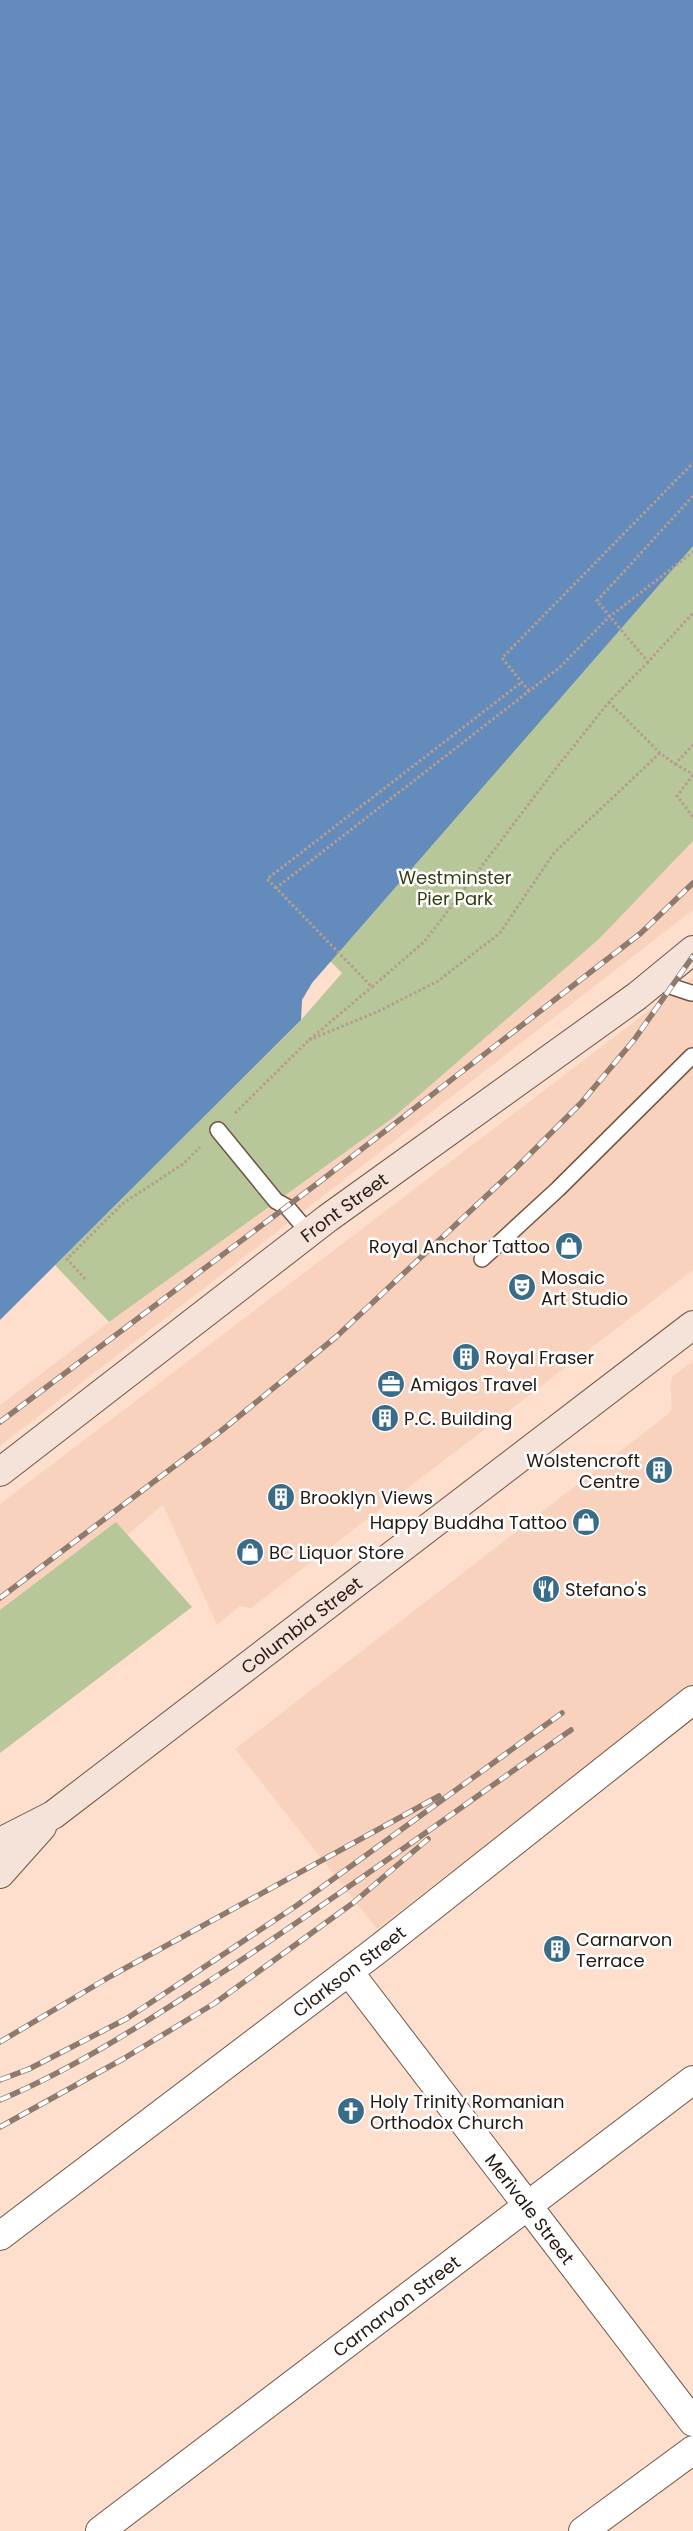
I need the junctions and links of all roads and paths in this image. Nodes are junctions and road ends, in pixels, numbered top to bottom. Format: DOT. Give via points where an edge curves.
graph roads {
  1 [pos="693,464"];
  2 [pos="693,496"];
  3 [pos="693,552"];
  4 [pos="693,613"];
  5 [pos="610,617"];
  6 [pos="648,662"];
  7 [pos="522,682"];
  8 [pos="529,691"];
  9 [pos="609,702"];
  10 [pos="693,745"];
  11 [pos="660,753"];
  12 [pos="676,764"];
  13 [pos="693,775"];
  14 [pos="693,817"];
  15 [pos="276,888"];
  16 [pos="693,950"];
  17 [pos="655,981"];
  18 [pos="691,993"];
  19 [pos="309,1040"];
  20 [pos="692,1056"];
  21 [pos="218,1130"];
  22 [pos="309,1233"];
  23 [pos="482,1259"];
  24 [pos="693,1326"];
  25 [pos="0,1472"];
  26 [pos="693,1700"];
  27 [pos="53,1815"];
  28 [pos="0,1842"];
  29 [pos="0,1874"];
  30 [pos="349,1972"];
  31 [pos="693,2080"];
  32 [pos="528,2206"];
  33 [pos="0,2236"];
  34 [pos="693,2422"];
  35 [pos="693,2450"];
  36 [pos="100,2531"];
  37 [pos="583,2531"];
  1 -- 7 [label="path" via="502,658"];
  2 -- 5 [label="path" via="598,602"];
  3 -- 5 [label="path"];
  4 -- 6 [label="path"];
  5 -- 6 [label="path"];
  5 -- 8 [label="path" via="560,667"];
  6 -- 9 [label="path"];
  7 -- 8 [label="path"];
  7 -- 15 [label="path" via="267,879"];
  8 -- 15 [label="path"];
  9 -- 11 [label="path"];
  9 -- 15 [label="path" via="425,941 372,986"];
  10 -- 12 [label="path"];
  11 -- 12 [label="path"];
  11 -- 19 [label="path" via="554,853 500,933 438,981 379,1011"];
  12 -- 13 [label="path"];
  13 -- 14 [label="path" via="677,796"];
  16 -- 17 [label="street, Front Street"];
  17 -- 18 [label="lane"];
  17 -- 22 [label="street, Front Street"];
  20 -- 23 [label="lane"];
  21 -- 22 [label="lane" via="276,1201 287,1207"];
  22 -- 25 [label="street, Front Street"];
  24 -- 27 [label="street, Columbia Street"];
  26 -- 30 [label="street, Clarkson Street"];
  27 -- 28 [label="street, Columbia Street"];
  27 -- 29 [label="street, Columbia Street"];
  30 -- 32 [label="street, Merivale Street"];
  30 -- 33 [label="street, Clarkson Street"];
  31 -- 32 [label="street, Carnarvon Street"];
  32 -- 34 [label="street, Merivale Street"];
  32 -- 36 [label="street, Carnarvon Street"];
  35 -- 37 [label="street"];
}
